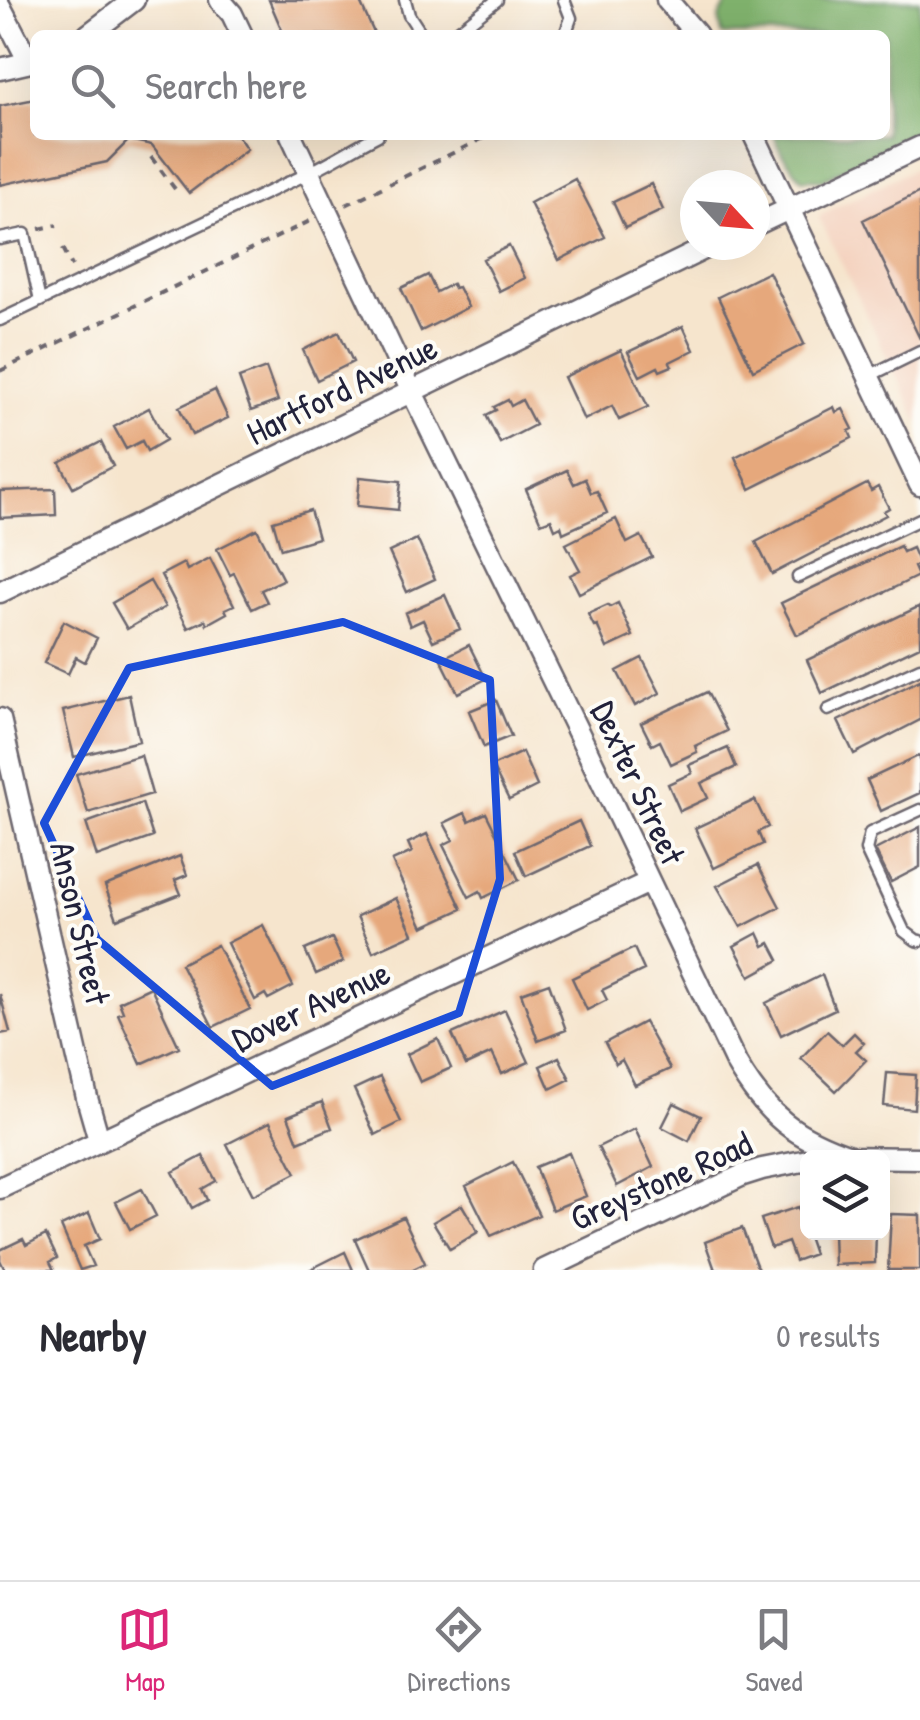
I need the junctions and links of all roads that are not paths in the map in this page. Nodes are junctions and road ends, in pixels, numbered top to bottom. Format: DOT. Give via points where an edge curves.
graph roads {
  1 [pos="134,0"];
  2 [pos="220,0"];
  3 [pos="405,0"];
  4 [pos="497,0"];
  5 [pos="564,0"];
  6 [pos="667,0"];
  7 [pos="0,6"];
  8 [pos="95,30"];
  9 [pos="240,30"];
  10 [pos="419,30"];
  11 [pos="459,30"];
  12 [pos="567,30"];
  13 [pos="693,30"];
  14 [pos="30,58"];
  15 [pos="30,62"];
  16 [pos="0,68"];
  17 [pos="293,140"];
  18 [pos="368,140"];
  19 [pos="756,140"];
  20 [pos="920,147"];
  21 [pos="310,174"];
  22 [pos="789,209"];
  23 [pos="770,218"];
  24 [pos="0,239"];
  25 [pos="681,260"];
  26 [pos="40,301"];
  27 [pos="0,320"];
  28 [pos="920,351"];
  29 [pos="867,377"];
  30 [pos="412,392"];
  31 [pos="920,485"];
  32 [pos="920,520"];
  33 [pos="798,577"];
  34 [pos="0,592"];
  35 [pos="920,668"];
  36 [pos="828,710"];
  37 [pos="0,718"];
  38 [pos="920,810"];
  39 [pos="649,882"];
  40 [pos="920,940"];
  41 [pos="100,1140"];
  42 [pos="832,1150"];
  43 [pos="890,1157"];
  44 [pos="920,1158"];
  45 [pos="800,1161"];
  46 [pos="0,1188"];
  47 [pos="544,1270"];
  1 -- 8 [label="street"];
  2 -- 9 [label="street"];
  3 -- 10 [label="lane"];
  4 -- 11 [label="lane"];
  5 -- 12 [label="lane" via="571,18"];
  6 -- 13 [label="street"];
  7 -- 14 [label="street"];
  15 -- 16 [label="street"];
  17 -- 21 [label="street, Dexter Street"];
  18 -- 21 [label="lane"];
  19 -- 22 [label="street"];
  20 -- 22 [label="street"];
  21 -- 26 [label="lane"];
  21 -- 30 [label="street, Dexter Street"];
  22 -- 23 [label="street"];
  22 -- 29 [label="street"];
  24 -- 26 [label="lane" via="25,234"];
  25 -- 30 [label="street, Hartford Avenue"];
  26 -- 27 [label="lane"];
  28 -- 29 [label="lane"];
  29 -- 31 [label="street"];
  30 -- 34 [label="street, Hartford Avenue"];
  30 -- 39 [label="street, Dexter Street"];
  32 -- 33 [label="lane"];
  35 -- 36 [label="lane"];
  37 -- 41 [label="street, Anson Street"];
  38 -- 40 [label="lane" via="870,834 866,850 904,930"];
  39 -- 41 [label="street, Dover Avenue"];
  39 -- 42 [label="street, Dexter Street" via="753,1092 786,1124"];
  41 -- 46 [label="street, Dover Avenue"];
  43 -- 44 [label="street"];
  45 -- 47 [label="street, Greystone Road" via="742,1176"];
}
